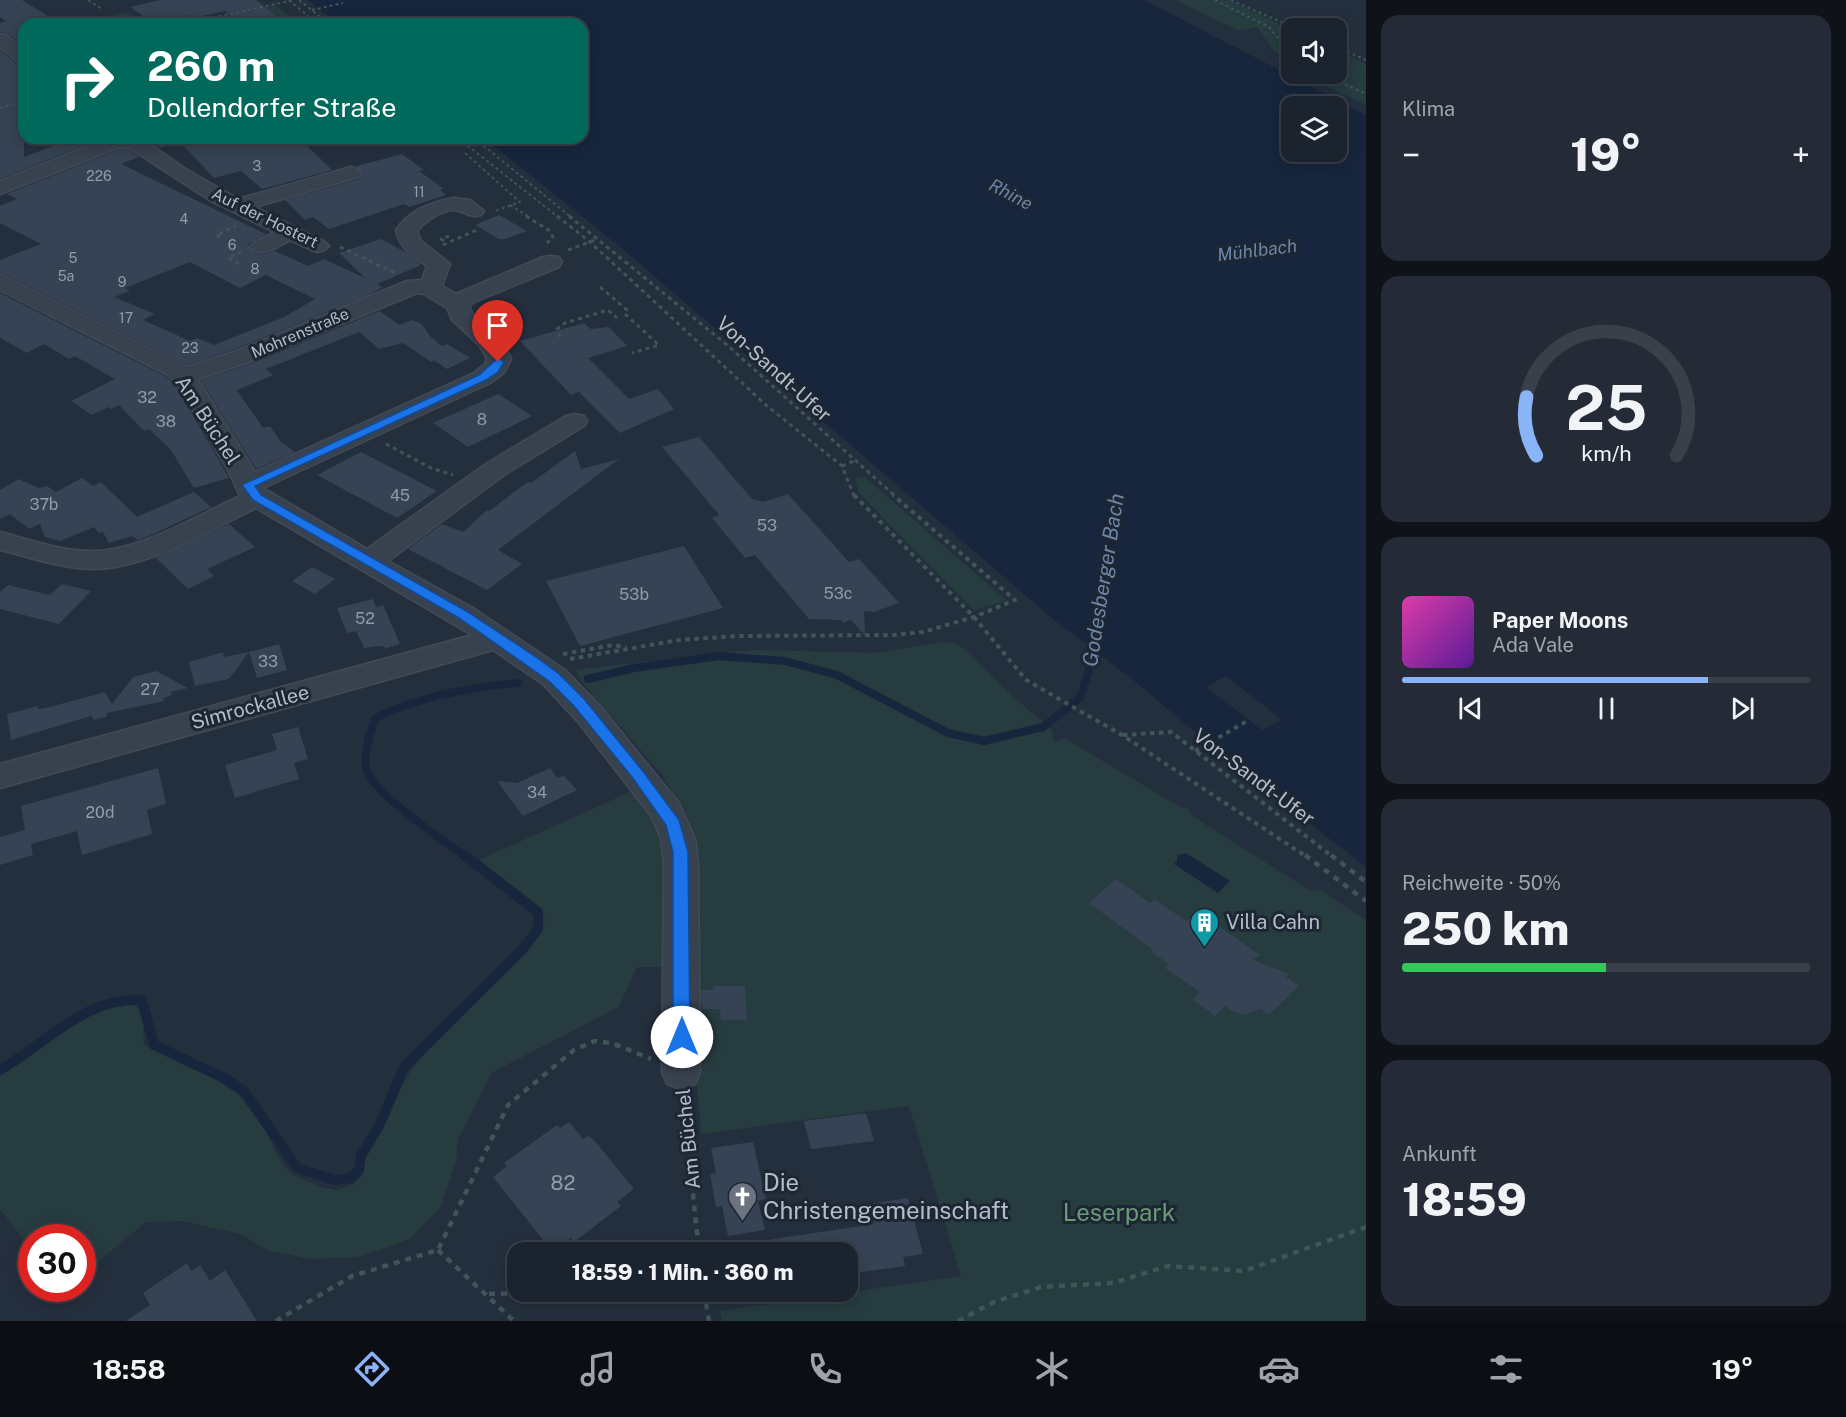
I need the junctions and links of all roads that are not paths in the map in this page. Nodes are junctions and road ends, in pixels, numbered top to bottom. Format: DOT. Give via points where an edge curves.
graph roads {
  1 [pos="0,39"];
  2 [pos="18,58"];
  3 [pos="110,144"];
  4 [pos="137,144"];
  5 [pos="351,173"];
  6 [pos="0,188"];
  7 [pos="237,206"];
  8 [pos="482,218"];
  9 [pos="291,232"];
  10 [pos="318,246"];
  11 [pos="261,247"];
  12 [pos="552,254"];
  13 [pos="0,281"];
  14 [pos="423,287"];
  15 [pos="456,306"];
  16 [pos="183,376"];
  17 [pos="575,422"];
  18 [pos="252,491"];
  19 [pos="0,541"];
  20 [pos="368,562"];
  21 [pos="499,638"];
  22 [pos="0,776"];
  23 [pos="681,1072"];
  1 -- 2 [label="street"];
  3 -- 6 [label="street"];
  4 -- 7 [label="street, Auf der Hostert"];
  5 -- 7 [label="street"];
  7 -- 9 [label="street, Auf der Hostert"];
  8 -- 14 [label="street" via="462,204 412,221 406,238 439,264"];
  9 -- 10 [label="street, Auf der Hostert"];
  9 -- 11 [label="street"];
  12 -- 15 [label="street" via="466,297"];
  13 -- 16 [label="street, Am Büchel"];
  14 -- 15 [label="street"];
  14 -- 16 [label="street, Mohrenstraße"];
  15 -- 18 [label="street" via="459,316 496,348 498,362 494,370"];
  16 -- 18 [label="street, Am Büchel"];
  17 -- 20 [label="street" via="479,482"];
  18 -- 19 [label="street" via="143,549 112,559 83,560"];
  18 -- 20 [label="street, Am Büchel"];
  20 -- 21 [label="street, Am Büchel"];
  21 -- 22 [label="street, Simrockallee"];
  21 -- 23 [label="street, Am Büchel" via="554,677 585,709 673,824 681,864"];
}
